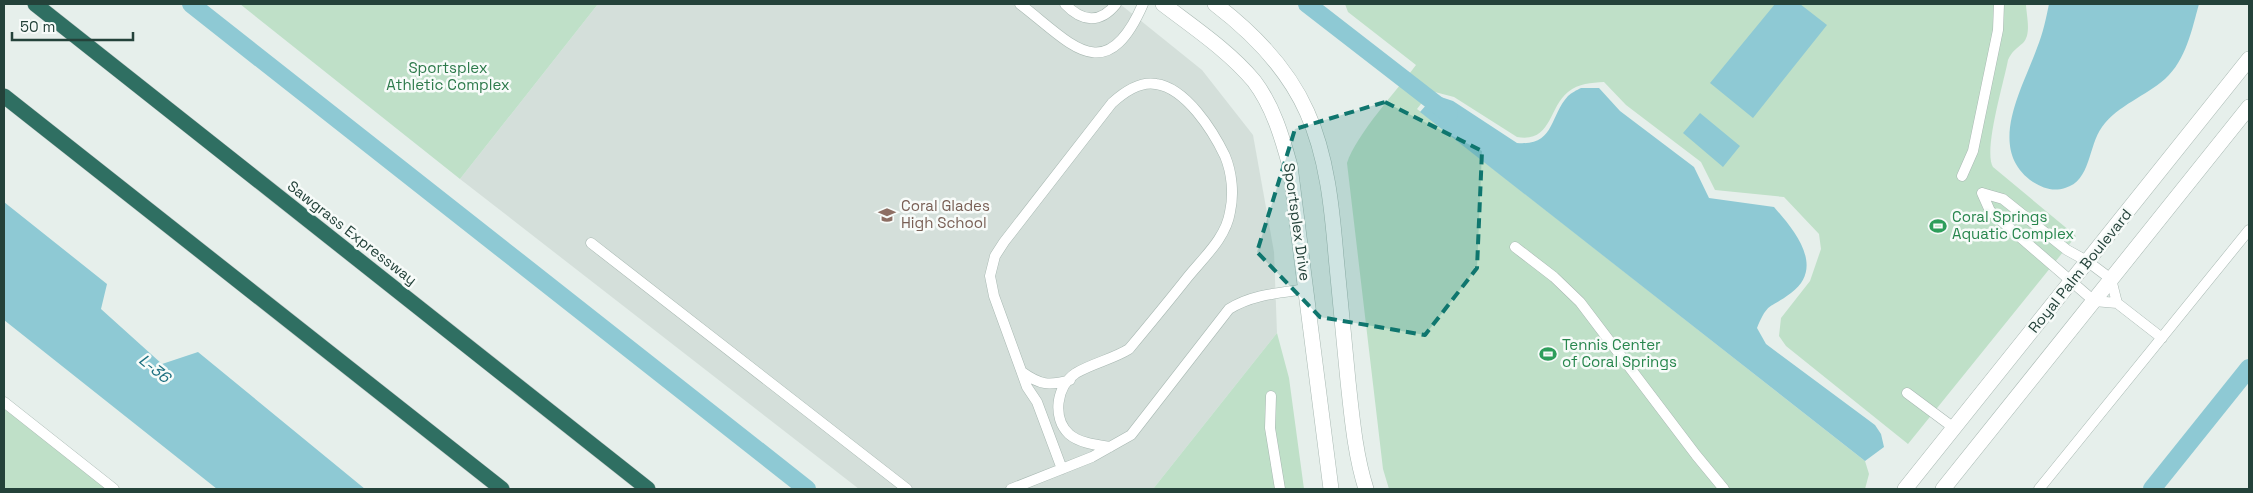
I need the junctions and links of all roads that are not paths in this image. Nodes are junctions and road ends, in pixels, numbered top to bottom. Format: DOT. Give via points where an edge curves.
graph roads {
  1 [pos="35,4"];
  2 [pos="1020,4"];
  3 [pos="1065,4"];
  4 [pos="1116,4"];
  5 [pos="1143,4"];
  6 [pos="1163,4"];
  7 [pos="1215,4"];
  8 [pos="1999,4"];
  9 [pos="2249,59"];
  10 [pos="4,96"];
  11 [pos="2249,106"];
  12 [pos="1962,176"];
  13 [pos="2249,230"];
  14 [pos="591,242"];
  15 [pos="1514,247"];
  16 [pos="2087,261"];
  17 [pos="2111,279"];
  18 [pos="2071,282"];
  19 [pos="1306,289"];
  20 [pos="2094,300"];
  21 [pos="2117,303"];
  22 [pos="2162,338"];
  23 [pos="1022,372"];
  24 [pos="1070,380"];
  25 [pos="1907,393"];
  26 [pos="1271,396"];
  27 [pos="4,402"];
  28 [pos="1954,428"];
  29 [pos="1110,447"];
  30 [pos="1062,469"];
  31 [pos="1908,486"];
  32 [pos="114,489"];
  33 [pos="502,489"];
  34 [pos="648,489"];
  35 [pos="907,489"];
  36 [pos="1011,489"];
  37 [pos="1280,489"];
  38 [pos="1331,489"];
  39 [pos="1366,489"];
  40 [pos="1724,489"];
  41 [pos="1943,489"];
  42 [pos="2039,489"];
  1 -- 34 [label="highway, Sawgrass Expressway"];
  2 -- 5 [label="lane" via="1064,40 1086,52 1100,54 1111,49 1122,37"];
  3 -- 4 [label="lane" via="1085,18 1095,18 1107,14"];
  6 -- 19 [label="street, Sportsplex Drive" via="1227,55 1253,81 1270,107 1290,166"];
  7 -- 39 [label="street" via="1268,51 1308,113 1323,162 1332,213 1352,422"];
  8 -- 12 [label="lane" via="1998,30 1973,151"];
  9 -- 16 [label="street, Royal Palm Boulevard"];
  10 -- 33 [label="highway"];
  11 -- 17 [label="street, Royal Palm Boulevard"];
  13 -- 22 [label="lane"];
  14 -- 35 [label="lane"];
  15 -- 40 [label="lane" via="1554,277 1580,302"];
  16 -- 17 [label="lane"];
  16 -- 18 [label="street, Royal Palm Boulevard"];
  16 -- 18 [label="lane" via="2067,250 2003,199 1982,192 1990,211"];
  17 -- 20 [label="street, Royal Palm Boulevard"];
  17 -- 21 [label="lane"];
  18 -- 20 [label="lane"];
  18 -- 28 [label="street, Royal Palm Boulevard"];
  19 -- 29 [label="lane" via="1260,296 1229,309 1131,435"];
  19 -- 38 [label="street, Sportsplex Drive"];
  20 -- 21 [label="lane"];
  20 -- 41 [label="street, Royal Palm Boulevard"];
  21 -- 22 [label="lane"];
  22 -- 42 [label="lane"];
  23 -- 24 [label="lane" via="1036,382 1055,384"];
  23 -- 24 [label="lane" via="994,296 990,276 995,256 1112,103 1123,93 1156,84 1174,90 1190,103 1225,157 1232,187 1230,213 1221,236 1129,349 1075,374"];
  23 -- 30 [label="lane"];
  24 -- 29 [label="lane" via="1063,388 1058,405 1060,421 1070,435 1090,444"];
  25 -- 28 [label="lane"];
  26 -- 37 [label="lane" via="1270,428"];
  27 -- 32 [label="lane"];
  28 -- 31 [label="street, Royal Palm Boulevard"];
  29 -- 30 [label="lane"];
  30 -- 36 [label="lane"];
}
